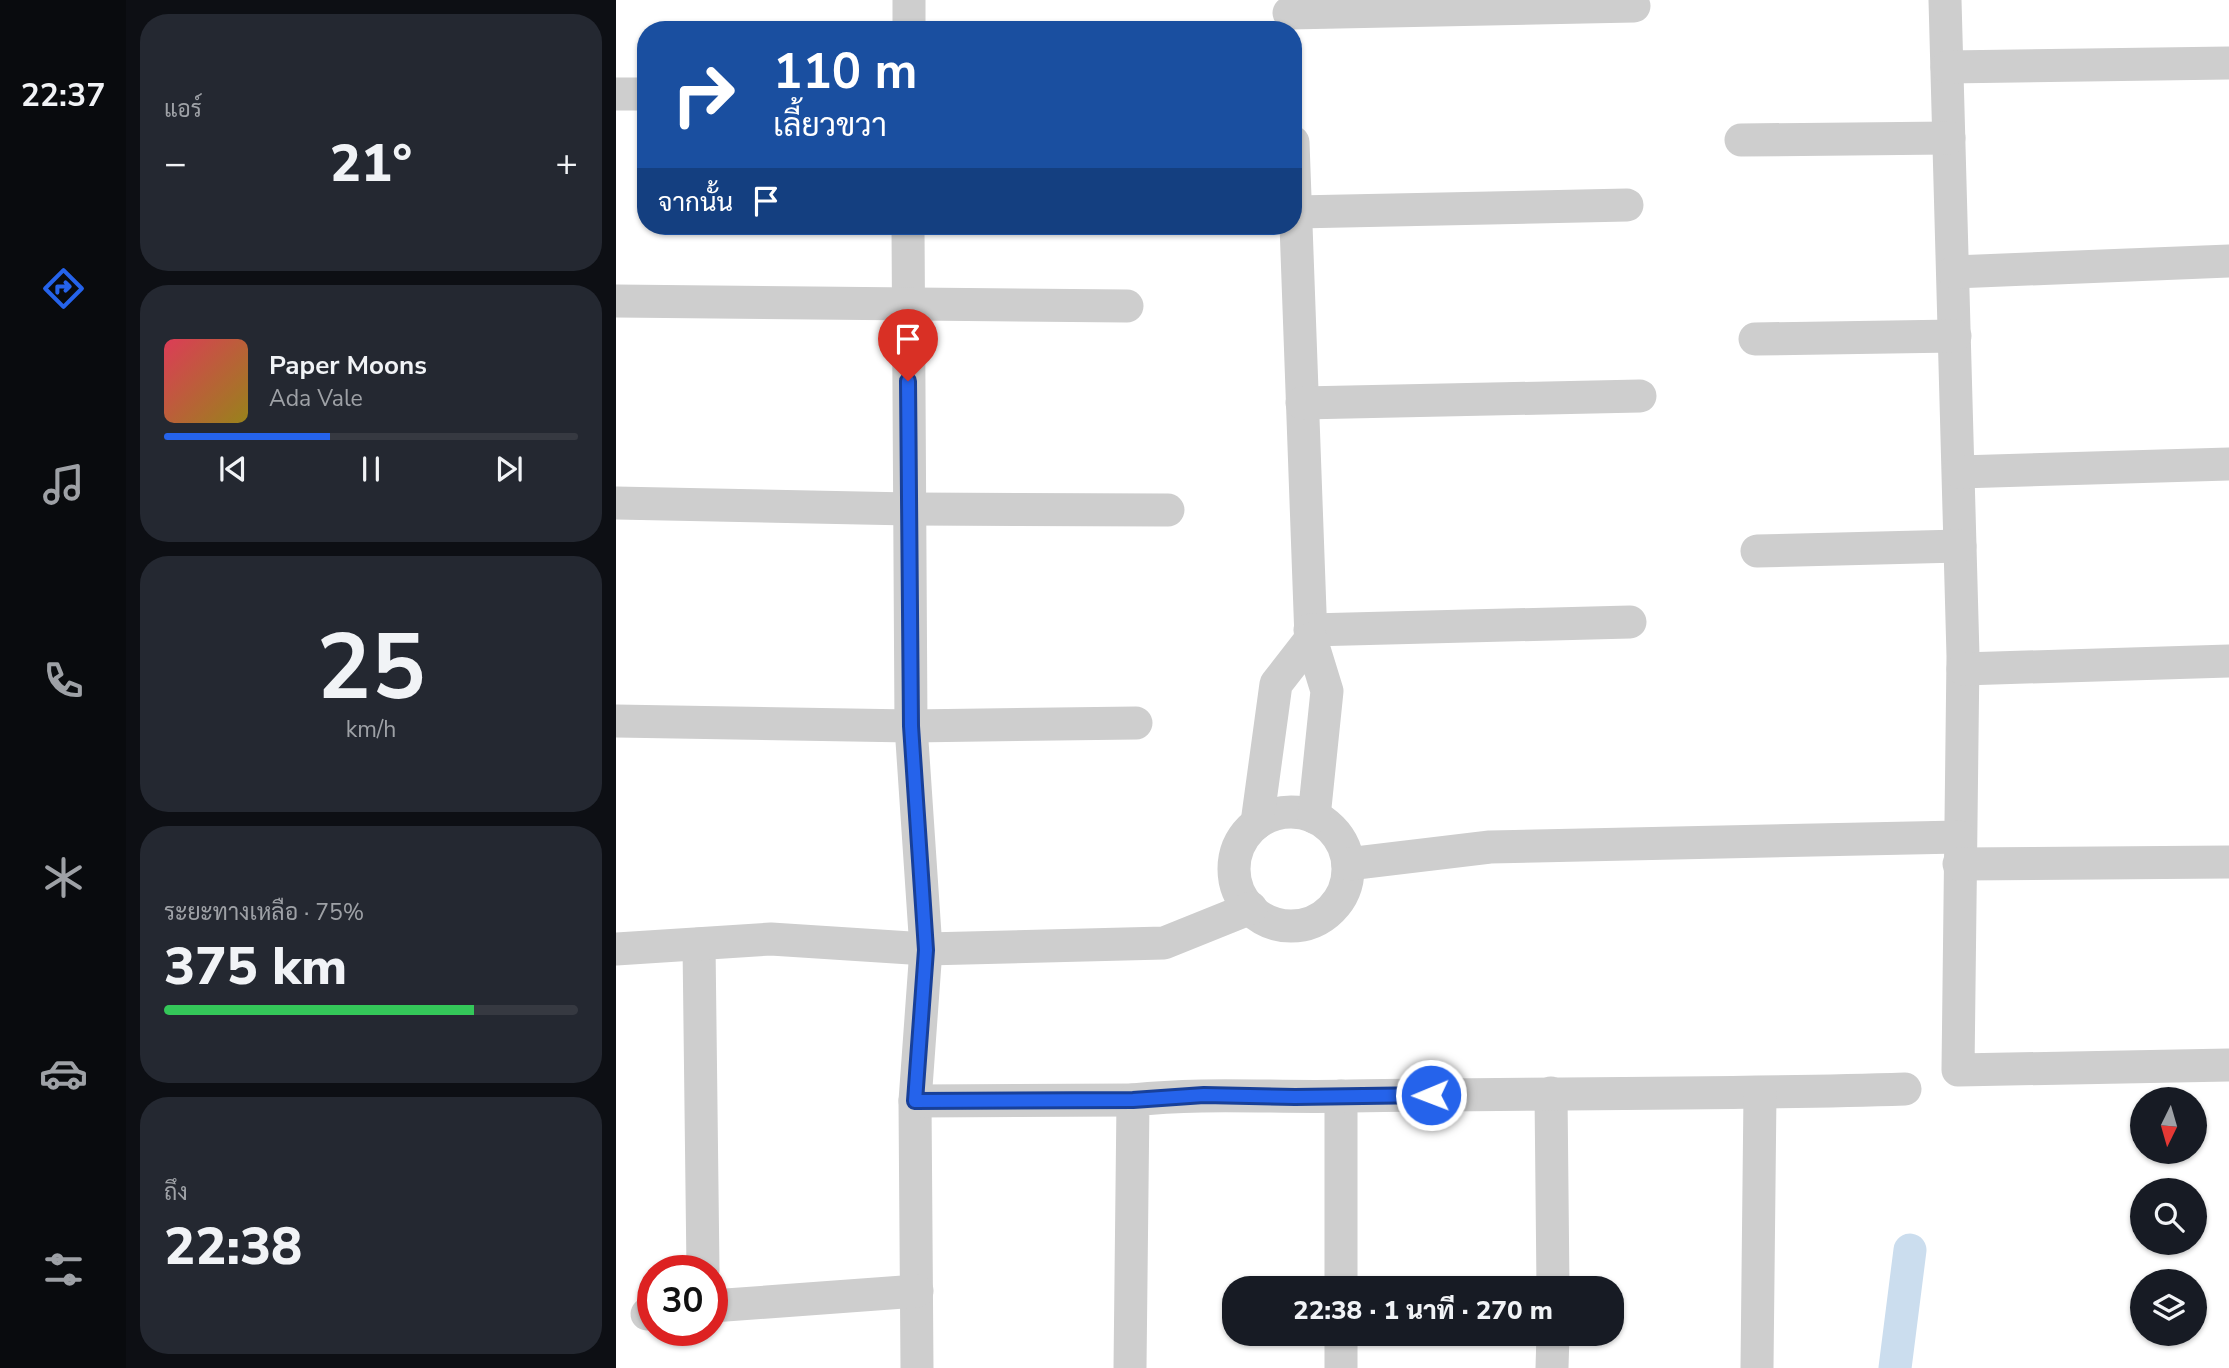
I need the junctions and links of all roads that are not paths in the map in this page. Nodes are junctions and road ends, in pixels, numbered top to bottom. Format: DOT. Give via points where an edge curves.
graph roads {
  1 [pos="909,0"];
  2 [pos="1945,0"];
  3 [pos="1634,6"];
  4 [pos="1289,14"];
  5 [pos="909,21"];
  6 [pos="2229,63"];
  7 [pos="1947,67"];
  8 [pos="616,94"];
  9 [pos="637,94"];
  10 [pos="1949,138"];
  11 [pos="1741,140"];
  12 [pos="1627,205"];
  13 [pos="1302,212"];
  14 [pos="908,235"];
  15 [pos="1297,235"];
  16 [pos="2229,261"];
  17 [pos="1954,272"];
  18 [pos="616,300"];
  19 [pos="907,305"];
  20 [pos="1127,306"];
  21 [pos="1955,337"];
  22 [pos="1755,339"];
  23 [pos="1640,396"];
  24 [pos="1302,403"];
  25 [pos="2229,464"];
  26 [pos="1959,472"];
  27 [pos="616,503"];
  28 [pos="910,509"];
  29 [pos="1168,510"];
  30 [pos="1960,546"];
  31 [pos="1757,551"];
  32 [pos="1630,622"];
  33 [pos="1310,634"];
  34 [pos="2229,661"];
  35 [pos="1963,669"];
  36 [pos="616,721"];
  37 [pos="1136,723"];
  38 [pos="911,726"];
  39 [pos="1314,817"];
  40 [pos="1257,823"];
  41 [pos="1959,850"];
  42 [pos="2229,862"];
  43 [pos="1348,864"];
  44 [pos="1251,908"];
  45 [pos="699,944"];
  46 [pos="616,948"];
  47 [pos="926,950"];
  48 [pos="2229,1065"];
  49 [pos="1905,1089"];
  50 [pos="1551,1093"];
  51 [pos="1760,1093"];
  52 [pos="1341,1096"];
  53 [pos="1133,1100"];
  54 [pos="915,1101"];
  55 [pos="703,1255"];
  56 [pos="1341,1276"];
  57 [pos="1553,1276"];
  58 [pos="916,1291"];
  59 [pos="728,1305"];
  60 [pos="1341,1346"];
  61 [pos="1553,1346"];
  62 [pos="917,1368"];
  63 [pos="1130,1368"];
  64 [pos="1341,1368"];
  65 [pos="1552,1368"];
  66 [pos="1757,1368"];
  1 -- 5 [label="street"];
  2 -- 7 [label="street"];
  3 -- 4 [label="street"];
  6 -- 7 [label="street"];
  7 -- 10 [label="street"];
  8 -- 9 [label="street"];
  10 -- 11 [label="street"];
  10 -- 17 [label="street"];
  12 -- 13 [label="street"];
  14 -- 19 [label="street"];
  15 -- 24 [label="street"];
  16 -- 17 [label="street"];
  17 -- 21 [label="street"];
  18 -- 19 [label="street"];
  19 -- 20 [label="street"];
  19 -- 28 [label="street"];
  21 -- 22 [label="street"];
  21 -- 26 [label="street"];
  23 -- 24 [label="street"];
  24 -- 33 [label="street"];
  25 -- 26 [label="street"];
  26 -- 30 [label="street"];
  27 -- 28 [label="street"];
  28 -- 29 [label="street"];
  28 -- 38 [label="street"];
  30 -- 31 [label="street"];
  30 -- 35 [label="street"];
  32 -- 33 [label="street"];
  33 -- 39 [label="street" via="1327,691"];
  33 -- 40 [label="street" via="1276,684"];
  34 -- 35 [label="street"];
  35 -- 41 [label="street"];
  36 -- 38 [label="street"];
  37 -- 38 [label="street"];
  38 -- 47 [label="street"];
  39 -- 40 [label="street" via="1291,812"];
  39 -- 43 [label="street" via="1339,838"];
  40 -- 44 [label="street" via="1237,852 1234,870 1237,887"];
  41 -- 42 [label="street"];
  41 -- 43 [label="street" via="1490,847"];
  41 -- 48 [label="street" via="1958,1070"];
  43 -- 44 [label="street" via="1343,895 1314,922 1295,926 1275,923"];
  44 -- 47 [label="street" via="1164,943"];
  45 -- 46 [label="street"];
  45 -- 47 [label="street" via="771,939"];
  45 -- 55 [label="street"];
  47 -- 54 [label="street"];
  49 -- 51 [label="street"];
  50 -- 51 [label="street"];
  50 -- 52 [label="street"];
  50 -- 57 [label="street"];
  51 -- 66 [label="street"];
  52 -- 53 [label="street" via="1204,1095"];
  52 -- 56 [label="street"];
  53 -- 54 [label="street"];
  53 -- 63 [label="street"];
  54 -- 58 [label="street"];
  58 -- 59 [label="street"];
  58 -- 62 [label="street"];
  60 -- 64 [label="street"];
  61 -- 65 [label="street"];
}
